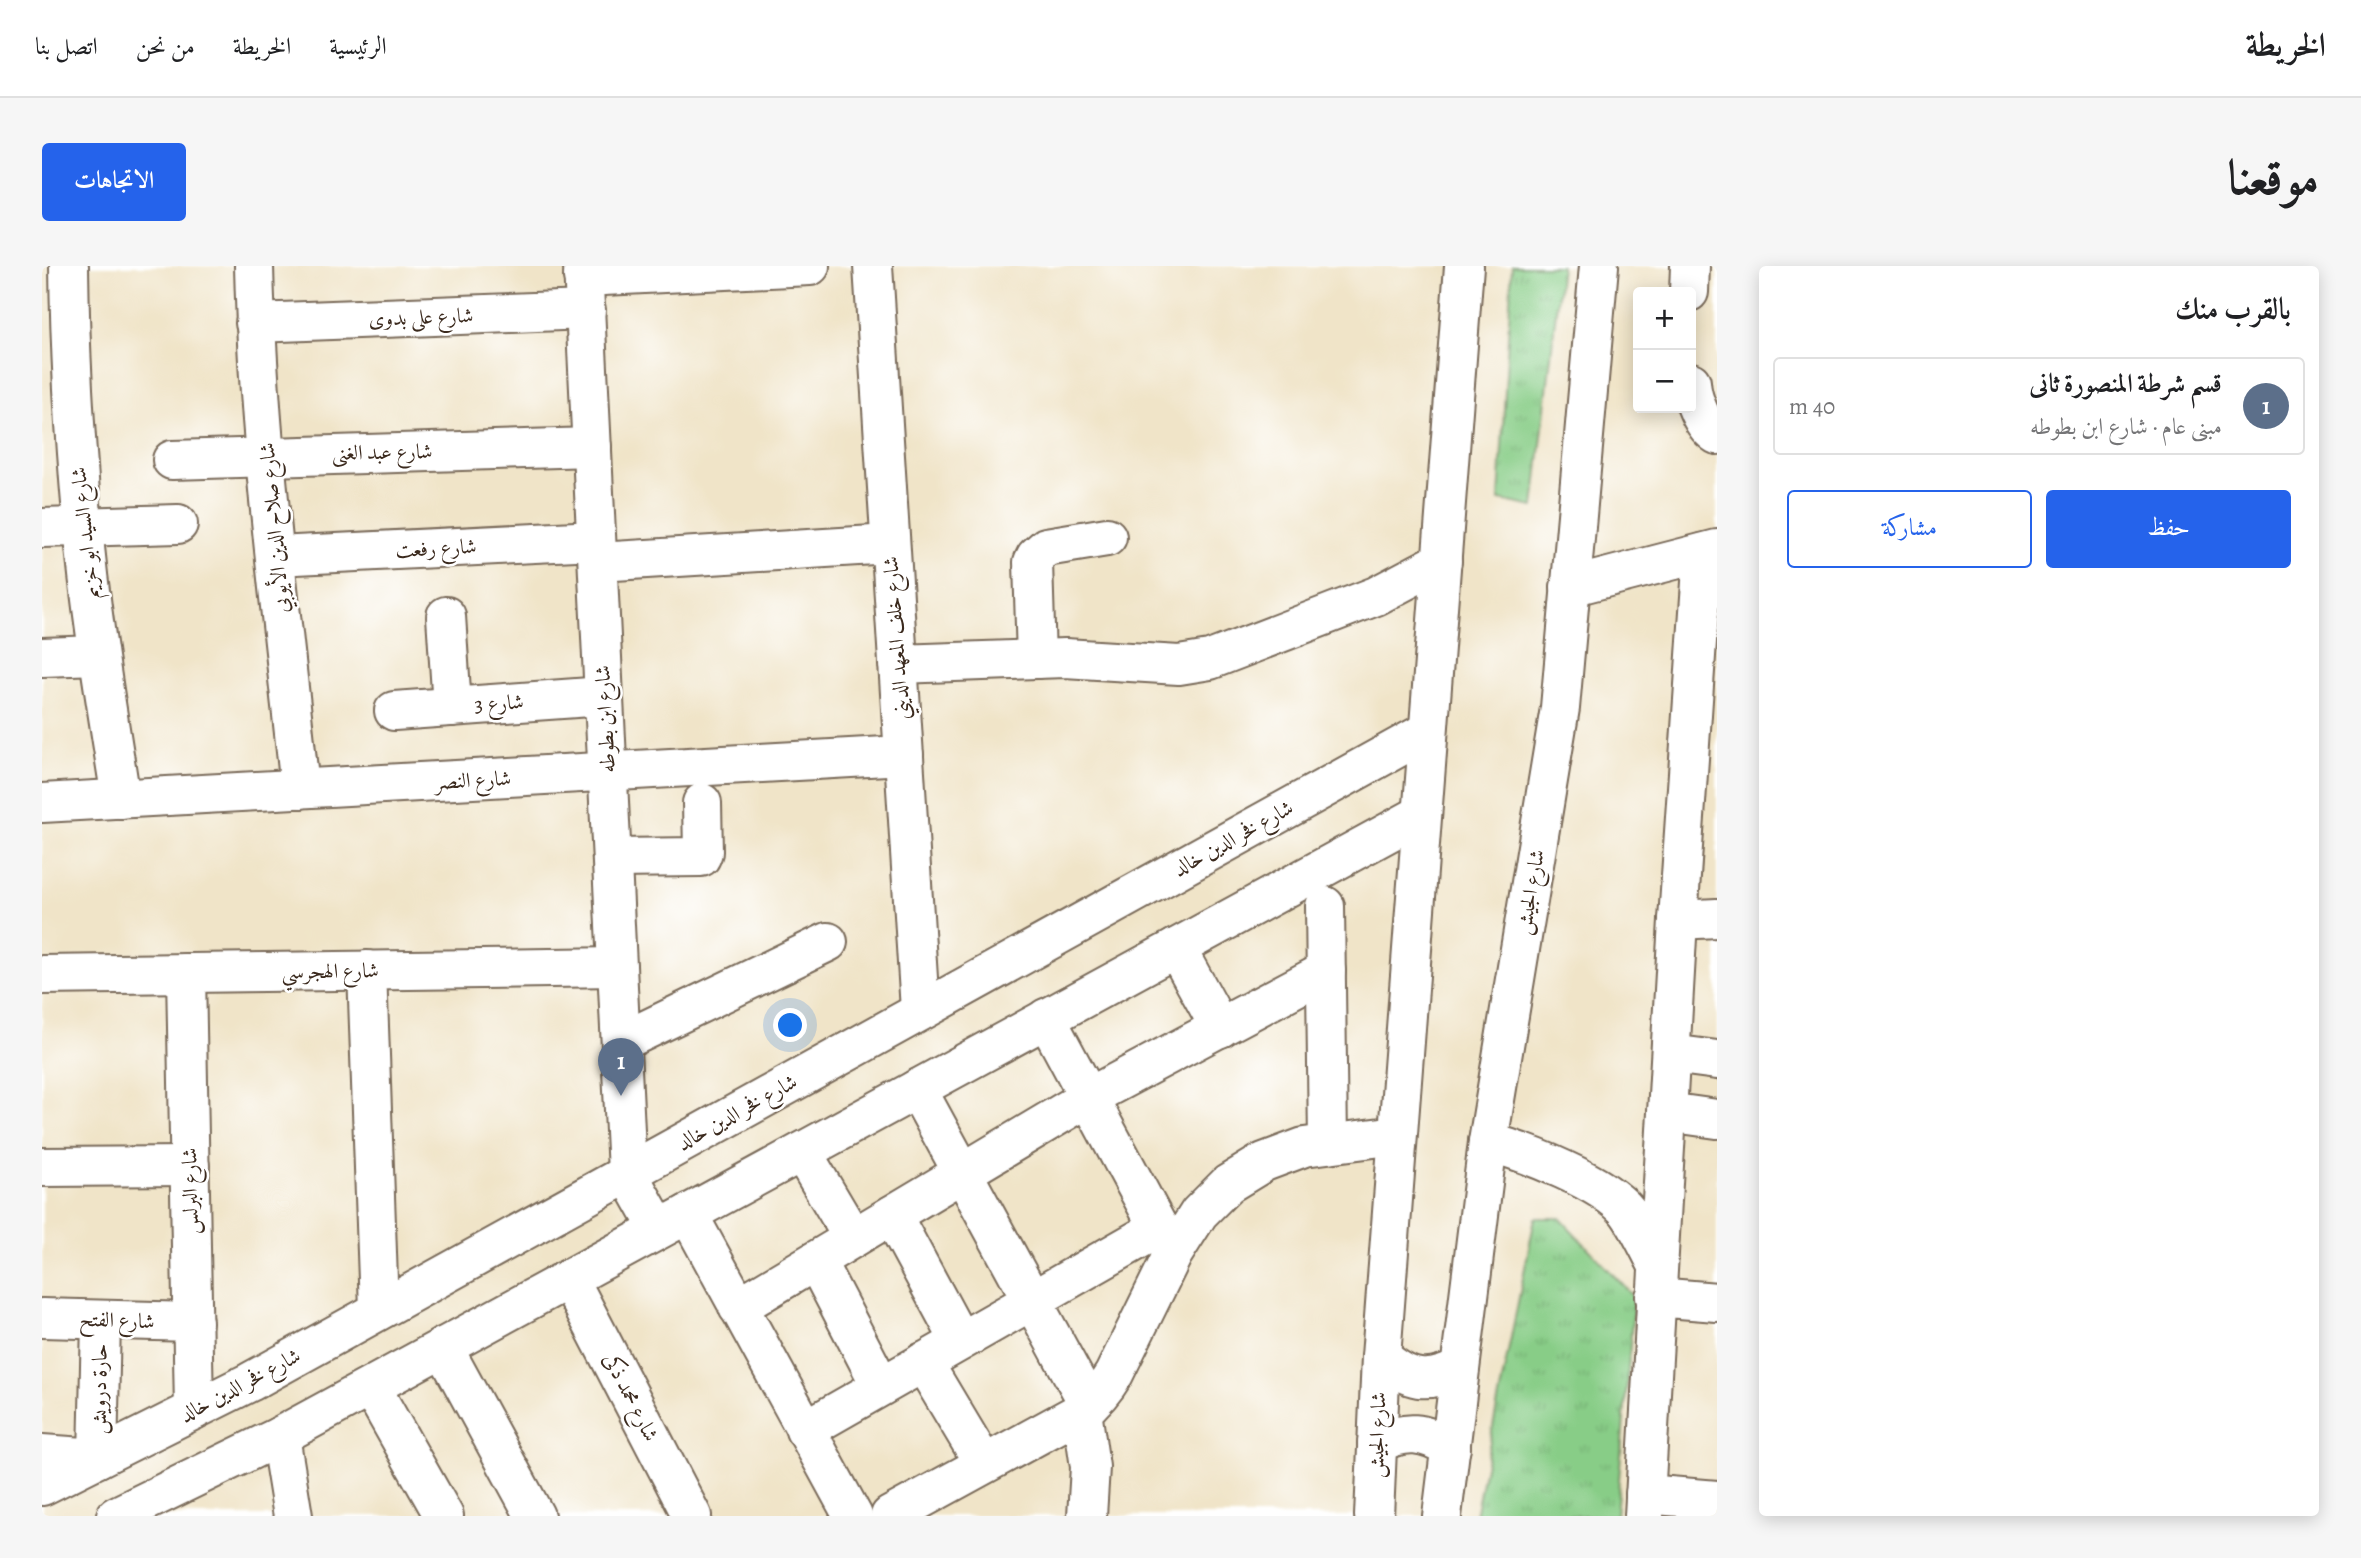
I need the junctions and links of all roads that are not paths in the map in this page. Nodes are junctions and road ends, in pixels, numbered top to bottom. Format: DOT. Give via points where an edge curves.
graph roads {
  1 [pos="69,266"];
  2 [pos="254,266"];
  3 [pos="810,266"];
  4 [pos="873,266"];
  5 [pos="1464,266"];
  6 [pos="1599,266"];
  7 [pos="1690,266"];
  8 [pos="584,284"];
  9 [pos="1689,287"];
  10 [pos="255,323"];
  11 [pos="1696,402"];
  12 [pos="1717,435"];
  13 [pos="592,447"];
  14 [pos="267,455"];
  15 [pos="172,460"];
  16 [pos="178,524"];
  17 [pos="83,527"];
  18 [pos="42,528"];
  19 [pos="1107,537"];
  20 [pos="890,544"];
  21 [pos="597,551"];
  22 [pos="1710,551"];
  23 [pos="276,556"];
  24 [pos="1441,561"];
  25 [pos="1570,587"];
  26 [pos="446,616"];
  27 [pos="98,655"];
  28 [pos="42,657"];
  29 [pos="1706,658"];
  30 [pos="1035,659"];
  31 [pos="898,664"];
  32 [pos="604,696"];
  33 [pos="452,706"];
  34 [pos="394,711"];
  35 [pos="1705,712"];
  36 [pos="1428,731"];
  37 [pos="904,755"];
  38 [pos="608,772"];
  39 [pos="300,789"];
  40 [pos="1702,795"];
  41 [pos="121,799"];
  42 [pos="42,803"];
  43 [pos="702,803"];
  44 [pos="1422,814"];
  45 [pos="612,858"];
  46 [pos="1325,906"];
  47 [pos="1717,918"];
  48 [pos="1678,920"];
  49 [pos="828,942"];
  50 [pos="1176,948"];
  51 [pos="617,967"];
  52 [pos="367,971"];
  53 [pos="1326,971"];
  54 [pos="186,973"];
  55 [pos="42,975"];
  56 [pos="920,1010"];
  57 [pos="1046,1018"];
  58 [pos="1220,1028"];
  59 [pos="621,1042"];
  60 [pos="1671,1054"];
  61 [pos="1717,1060"];
  62 [pos="917,1089"];
  63 [pos="1089,1097"];
  64 [pos="1667,1112"];
  65 [pos="1717,1119"];
  66 [pos="1397,1135"];
  67 [pos="1488,1142"];
  68 [pos="1328,1143"];
  69 [pos="802,1152"];
  70 [pos="190,1166"];
  71 [pos="42,1167"];
  72 [pos="627,1172"];
  73 [pos="963,1173"];
  74 [pos="892,1216"];
  75 [pos="673,1222"];
  76 [pos="853,1238"];
  77 [pos="1166,1241"];
  78 [pos="816,1261"];
  79 [pos="569,1279"];
  80 [pos="1656,1280"];
  81 [pos="1032,1301"];
  82 [pos="1717,1302"];
  83 [pos="738,1307"];
  84 [pos="379,1309"];
  85 [pos="42,1318"];
  86 [pos="101,1320"];
  87 [pos="193,1322"];
  88 [pos="960,1341"];
  89 [pos="443,1347"];
  90 [pos="1381,1357"];
  91 [pos="923,1362"];
  92 [pos="1460,1368"];
  93 [pos="250,1382"];
  94 [pos="881,1386"];
  95 [pos="371,1387"];
  96 [pos="1085,1408"];
  97 [pos="194,1410"];
  98 [pos="805,1430"];
  99 [pos="280,1436"];
  100 [pos="1377,1443"];
  101 [pos="1451,1448"];
  102 [pos="42,1454"];
  103 [pos="98,1458"];
  104 [pos="984,1464"];
  105 [pos="42,1486"];
  106 [pos="1717,1500"];
  107 [pos="1644,1505"];
  108 [pos="155,1507"];
  109 [pos="116,1516"];
  110 [pos="293,1516"];
  111 [pos="444,1516"];
  112 [pos="535,1516"];
  113 [pos="692,1516"];
  114 [pos="853,1516"];
  115 [pos="890,1516"];
  116 [pos="1087,1516"];
  117 [pos="1374,1516"];
  118 [pos="1442,1516"];
  1 -- 17 [label="street, شارع السيد ابو خزيم"];
  2 -- 10 [label="street, شارع صلاح الدين الأيوبي"];
  3 -- 8 [label="street, شارع على بدوى"];
  4 -- 20 [label="street, شارع خلف المعهد الديني"];
  5 -- 24 [label="street, شارع الجيش"];
  6 -- 25 [label="street, شارع الجيش"];
  7 -- 9 [label="street"];
  8 -- 10 [label="street, شارع على بدوى"];
  8 -- 13 [label="street, شارع ابن بطوطه"];
  10 -- 14 [label="street, شارع صلاح الدين الأيوبي"];
  11 -- 12 [label="street" via="1710,431"];
  13 -- 14 [label="street, شارع عبد الغنى"];
  13 -- 21 [label="street, شارع ابن بطوطه"];
  14 -- 15 [label="street, شارع عبد الغنى"];
  14 -- 23 [label="street, شارع صلاح الدين الأيوبي"];
  16 -- 17 [label="street"];
  17 -- 18 [label="street"];
  17 -- 27 [label="street, شارع السيد ابو خزيم"];
  19 -- 30 [label="street" via="1046,547 1035,556"];
  20 -- 21 [label="street, شارع رفعت"];
  20 -- 31 [label="street, شارع خلف المعهد الديني"];
  21 -- 23 [label="street, شارع رفعت"];
  21 -- 32 [label="street, شارع ابن بطوطه"];
  22 -- 25 [label="street"];
  22 -- 29 [label="street"];
  23 -- 39 [label="street, شارع صلاح الدين الأيوبي"];
  24 -- 30 [label="street" via="1376,596 1210,660 1179,665"];
  24 -- 36 [label="street, شارع الجيش"];
  25 -- 67 [label="street, شارع الجيش" via="1560,708"];
  26 -- 33 [label="street"];
  27 -- 28 [label="street"];
  27 -- 41 [label="street, شارع السيد ابو خزيم"];
  29 -- 35 [label="street"];
  30 -- 31 [label="street"];
  31 -- 37 [label="street, شارع خلف المعهد الديني"];
  32 -- 33 [label="street, شارع 3"];
  32 -- 38 [label="street, شارع ابن بطوطه"];
  33 -- 34 [label="street, شارع 3"];
  35 -- 40 [label="street"];
  36 -- 44 [label="street, شارع الجيش"];
  36 -- 56 [label="street, شارع فخر الدين خالد"];
  37 -- 38 [label="street, شارع النصر"];
  37 -- 56 [label="street, شارع خلف المعهد الديني"];
  38 -- 39 [label="street, شارع النصر"];
  38 -- 45 [label="street, شارع ابن بطوطه"];
  39 -- 41 [label="street, شارع النصر"];
  40 -- 48 [label="street"];
  41 -- 42 [label="street, شارع النصر"];
  43 -- 45 [label="street" via="701,857"];
  44 -- 50 [label="street"];
  44 -- 66 [label="street, شارع الجيش"];
  45 -- 51 [label="street, شارع ابن بطوطه"];
  46 -- 53 [label="street"];
  47 -- 48 [label="street"];
  48 -- 60 [label="street"];
  49 -- 59 [label="street"];
  50 -- 57 [label="street"];
  50 -- 58 [label="street"];
  51 -- 52 [label="street, شارع الهجرسي"];
  51 -- 59 [label="street, شارع ابن بطوطه"];
  52 -- 54 [label="street, شارع الهجرسي"];
  52 -- 84 [label="street"];
  53 -- 58 [label="street"];
  53 -- 68 [label="street"];
  54 -- 55 [label="street, شارع الهجرسي"];
  54 -- 70 [label="street, شارع البرلس"];
  56 -- 72 [label="street, شارع فخر الدين خالد"];
  57 -- 62 [label="street"];
  57 -- 63 [label="street"];
  58 -- 63 [label="street"];
  59 -- 72 [label="street, شارع ابن بطوطه"];
  60 -- 61 [label="street"];
  60 -- 64 [label="street"];
  62 -- 69 [label="street"];
  62 -- 73 [label="street"];
  63 -- 73 [label="street"];
  63 -- 77 [label="street"];
  64 -- 65 [label="street"];
  64 -- 80 [label="street"];
  66 -- 68 [label="street"];
  66 -- 90 [label="street, شارع الجيش"];
  67 -- 80 [label="street" via="1537,1157 1605,1192 1627,1211"];
  67 -- 92 [label="street, شارع الجيش"];
  68 -- 77 [label="street" via="1264,1162 1228,1184"];
  69 -- 75 [label="street"];
  69 -- 76 [label="street"];
  70 -- 71 [label="street"];
  70 -- 87 [label="street, شارع البرلس"];
  72 -- 75 [label="street"];
  72 -- 84 [label="street, شارع فخر الدين خالد"];
  73 -- 74 [label="street"];
  73 -- 81 [label="street"];
  74 -- 76 [label="street"];
  74 -- 88 [label="street"];
  75 -- 79 [label="street"];
  75 -- 83 [label="street"];
  76 -- 78 [label="street"];
  77 -- 81 [label="street"];
  77 -- 96 [label="street" via="1110,1381"];
  78 -- 83 [label="street"];
  78 -- 94 [label="street"];
  79 -- 89 [label="street"];
  79 -- 113 [label="street, شارع محمد ذكى"];
  80 -- 82 [label="street"];
  80 -- 107 [label="street"];
  81 -- 88 [label="street"];
  81 -- 96 [label="street"];
  83 -- 98 [label="street"];
  84 -- 93 [label="street, شارع فخر الدين خالد"];
  85 -- 86 [label="street, شارع الفتح"];
  86 -- 87 [label="street, شارع الفتح"];
  86 -- 103 [label="street, حارة درويش"];
  87 -- 97 [label="street, شارع البرلس"];
  88 -- 91 [label="street"];
  89 -- 95 [label="street"];
  89 -- 112 [label="street"];
  90 -- 92 [label="street" via="1398,1372 1419,1379 1441,1378"];
  90 -- 100 [label="street, شارع الجيش"];
  91 -- 94 [label="street"];
  91 -- 104 [label="street"];
  92 -- 101 [label="street, شارع الجيش"];
  93 -- 97 [label="street, شارع فخر الدين خالد"];
  93 -- 99 [label="street"];
  94 -- 98 [label="street"];
  95 -- 99 [label="street"];
  95 -- 111 [label="street"];
  96 -- 104 [label="street"];
  96 -- 116 [label="street" via="1090,1467"];
  97 -- 103 [label="street, شارع فخر الدين خالد"];
  98 -- 114 [label="street"];
  99 -- 108 [label="street"];
  99 -- 110 [label="street"];
  100 -- 101 [label="street" via="1415,1434 1435,1438"];
  100 -- 117 [label="street, شارع الجيش"];
  101 -- 118 [label="street, شارع الجيش"];
  102 -- 103 [label="street"];
  103 -- 105 [label="street, شارع فخر الدين خالد"];
  104 -- 115 [label="street"];
  106 -- 107 [label="street"];
  108 -- 109 [label="street"];
}
